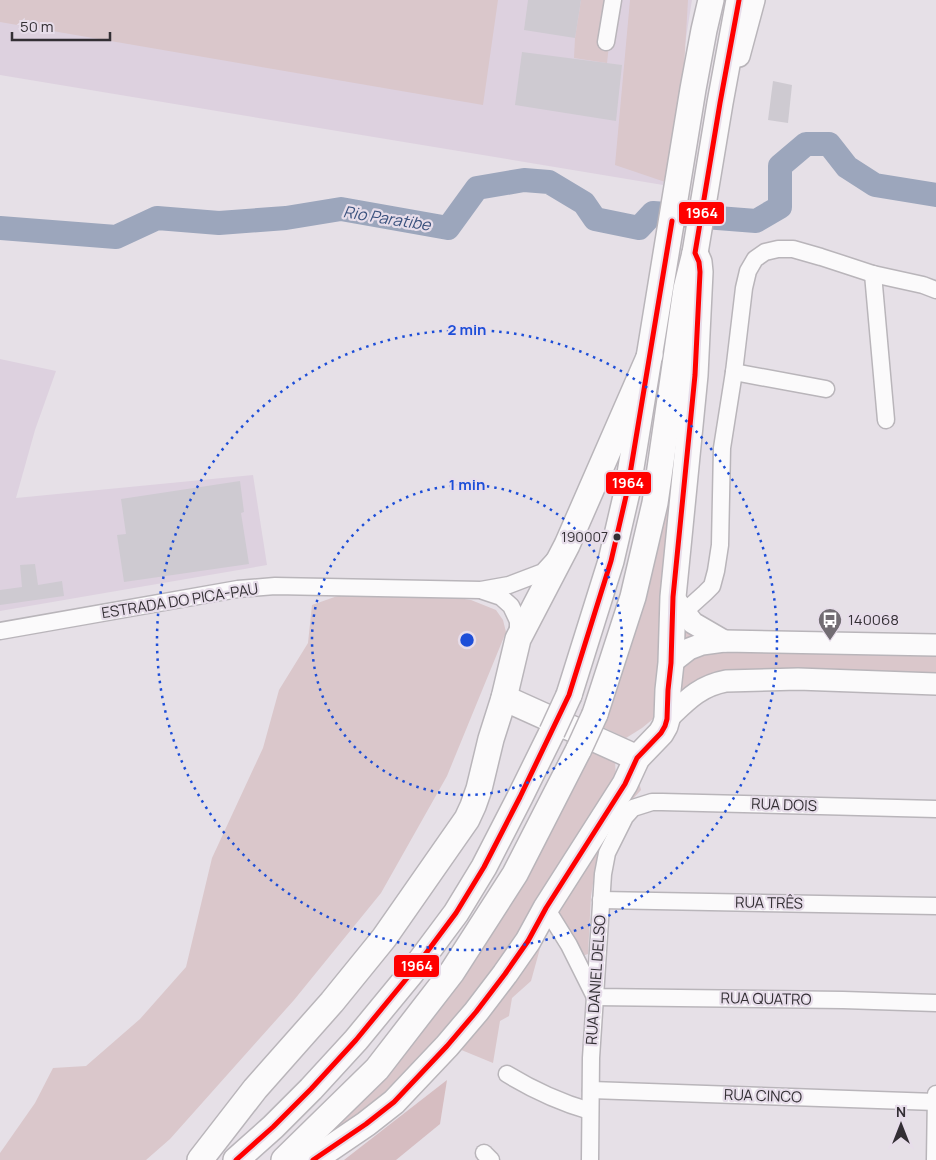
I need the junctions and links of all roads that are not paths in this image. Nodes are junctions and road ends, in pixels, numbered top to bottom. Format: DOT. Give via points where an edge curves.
graph roads {
  1 [pos="613,0"];
  2 [pos="704,0"];
  3 [pos="711,0"];
  4 [pos="739,0"];
  5 [pos="754,0"];
  6 [pos="704,30"];
  7 [pos="606,42"];
  8 [pos="720,103"];
  9 [pos="697,243"];
  10 [pos="873,274"];
  11 [pos="936,290"];
  12 [pos="650,355"];
  13 [pos="734,372"];
  14 [pos="826,388"];
  15 [pos="886,420"];
  16 [pos="567,545"];
  17 [pos="481,590"];
  18 [pos="679,605"];
  19 [pos="0,631"];
  20 [pos="518,639"];
  21 [pos="724,641"];
  22 [pos="936,645"];
  23 [pos="670,663"];
  24 [pos="936,684"];
  25 [pos="504,698"];
  26 [pos="667,719"];
  27 [pos="637,758"];
  28 [pos="633,808"];
  29 [pos="936,810"];
  30 [pos="601,900"];
  31 [pos="936,906"];
  32 [pos="546,908"];
  33 [pos="596,997"];
  34 [pos="936,1003"];
  35 [pos="507,1074"];
  36 [pos="591,1090"];
  37 [pos="936,1094"];
  38 [pos="936,1102"];
  39 [pos="590,1111"];
  40 [pos="222,1130"];
  41 [pos="190,1160"];
  42 [pos="200,1160"];
  43 [pos="236,1160"];
  44 [pos="284,1160"];
  45 [pos="313,1160"];
  46 [pos="590,1160"];
  47 [pos="935,1160"];
  1 -- 7 [label="street"];
  2 -- 6 [label="main road"];
  3 -- 6 [label="highway"];
  4 -- 8 [label="highway"];
  5 -- 8 [label="main road" via="740,52"];
  6 -- 12 [label="highway"];
  8 -- 9 [label="highway"];
  9 -- 18 [label="highway" via="700,272 695,375"];
  9 -- 44 [label="highway, bridge" via="683,306 655,503 633,597 595,714 516,874 452,972 377,1069"];
  10 -- 11 [label="street"];
  10 -- 13 [label="street" via="793,249 766,252 755,259 744,288"];
  10 -- 15 [label="street"];
  12 -- 16 [label="highway"];
  12 -- 43 [label="highway, bridge" via="627,492 611,561 569,695 520,797 456,913 412,972 311,1089"];
  13 -- 14 [label="street"];
  13 -- 18 [label="street" via="722,448 720,545 716,571 712,586 705,593"];
  16 -- 17 [label="street, ESTRADA DO PICA-PAU" via="543,572 509,585"];
  16 -- 20 [label="highway"];
  17 -- 19 [label="street, ESTRADA DO PICA-PAU" via="275,586 238,589"];
  17 -- 20 [label="street, ESTRADA DO PICA-PAU" via="501,597 511,606 518,621"];
  18 -- 21 [label="main road" via="693,623"];
  18 -- 23 [label="highway"];
  20 -- 25 [label="highway"];
  21 -- 22 [label="main road"];
  21 -- 23 [label="main road" via="689,649"];
  23 -- 26 [label="highway"];
  24 -- 26 [label="main road" via="798,679 717,682 697,692"];
  25 -- 27 [label="highway"];
  25 -- 40 [label="highway" via="467,820 384,938"];
  26 -- 27 [label="highway" via="661,733"];
  27 -- 32 [label="highway" via="620,792"];
  28 -- 29 [label="street, RUA DOIS" via="662,802"];
  28 -- 30 [label="street, RUA DANIEL DELSO" via="607,853"];
  30 -- 31 [label="street, RUA TRÊS"];
  30 -- 33 [label="street, RUA DANIEL DELSO"];
  32 -- 33 [label="street"];
  32 -- 45 [label="highway" via="505,974 447,1046 394,1102"];
  33 -- 34 [label="street, RUA QUATRO"];
  33 -- 36 [label="street, RUA DANIEL DELSO"];
  35 -- 39 [label="street" via="547,1096"];
  36 -- 38 [label="street, RUA CINCO"];
  36 -- 39 [label="street, RUA DANIEL DELSO"];
  37 -- 38 [label="street"];
  38 -- 47 [label="street"];
  39 -- 46 [label="street, RUA DANIEL DELSO"];
  40 -- 41 [label="street"];
  40 -- 42 [label="highway"];
}
